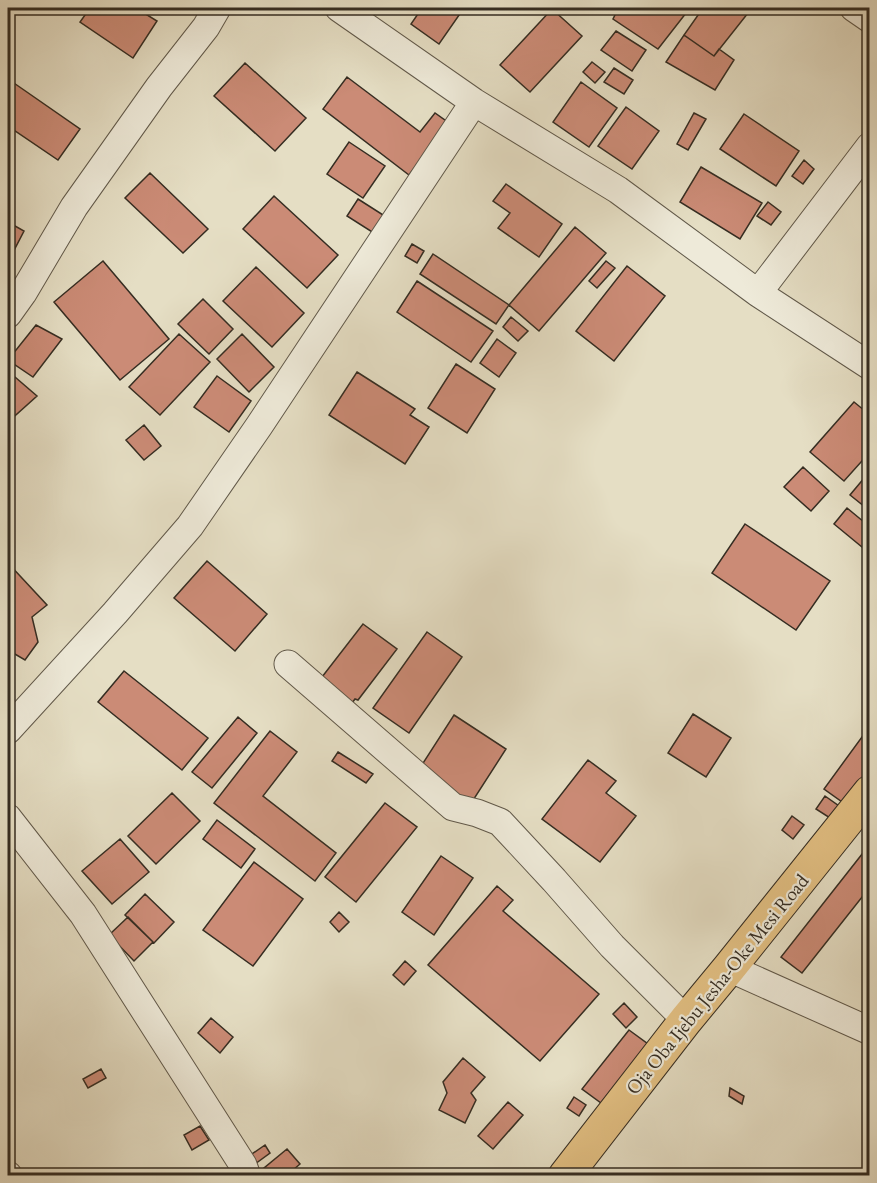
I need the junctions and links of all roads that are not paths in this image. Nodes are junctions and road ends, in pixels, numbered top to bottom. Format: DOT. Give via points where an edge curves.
graph roads {
  1 [pos="216,8"];
  2 [pos="339,8"];
  3 [pos="854,8"];
  4 [pos="870,19"];
  5 [pos="474,102"];
  6 [pos="870,146"];
  7 [pos="758,293"];
  8 [pos="8,314"];
  9 [pos="870,366"];
  10 [pos="288,664"];
  11 [pos="8,730"];
  12 [pos="870,792"];
  13 [pos="8,818"];
  14 [pos="729,968"];
  15 [pos="686,1020"];
  16 [pos="870,1031"];
  17 [pos="247,1176"];
  18 [pos="565,1176"];
  1 -- 8 [label="street" via="74,207"];
  2 -- 5 [label="street"];
  3 -- 4 [label="street"];
  5 -- 7 [label="street" via="618,190"];
  5 -- 11 [label="street" via="190,526"];
  6 -- 7 [label="street"];
  7 -- 9 [label="street"];
  10 -- 15 [label="street" via="453,807 500,822 612,946"];
  12 -- 14 [label="main road, Oja Oba Ijebu Jesha-Oke Mesi Road"];
  13 -- 17 [label="street" via="83,914"];
  14 -- 15 [label="main road, Oja Oba Ijebu Jesha-Oke Mesi Road"];
  14 -- 16 [label="street"];
  15 -- 18 [label="main road, Oja Oba Ijebu Jesha-Oke Mesi Road"];
}
